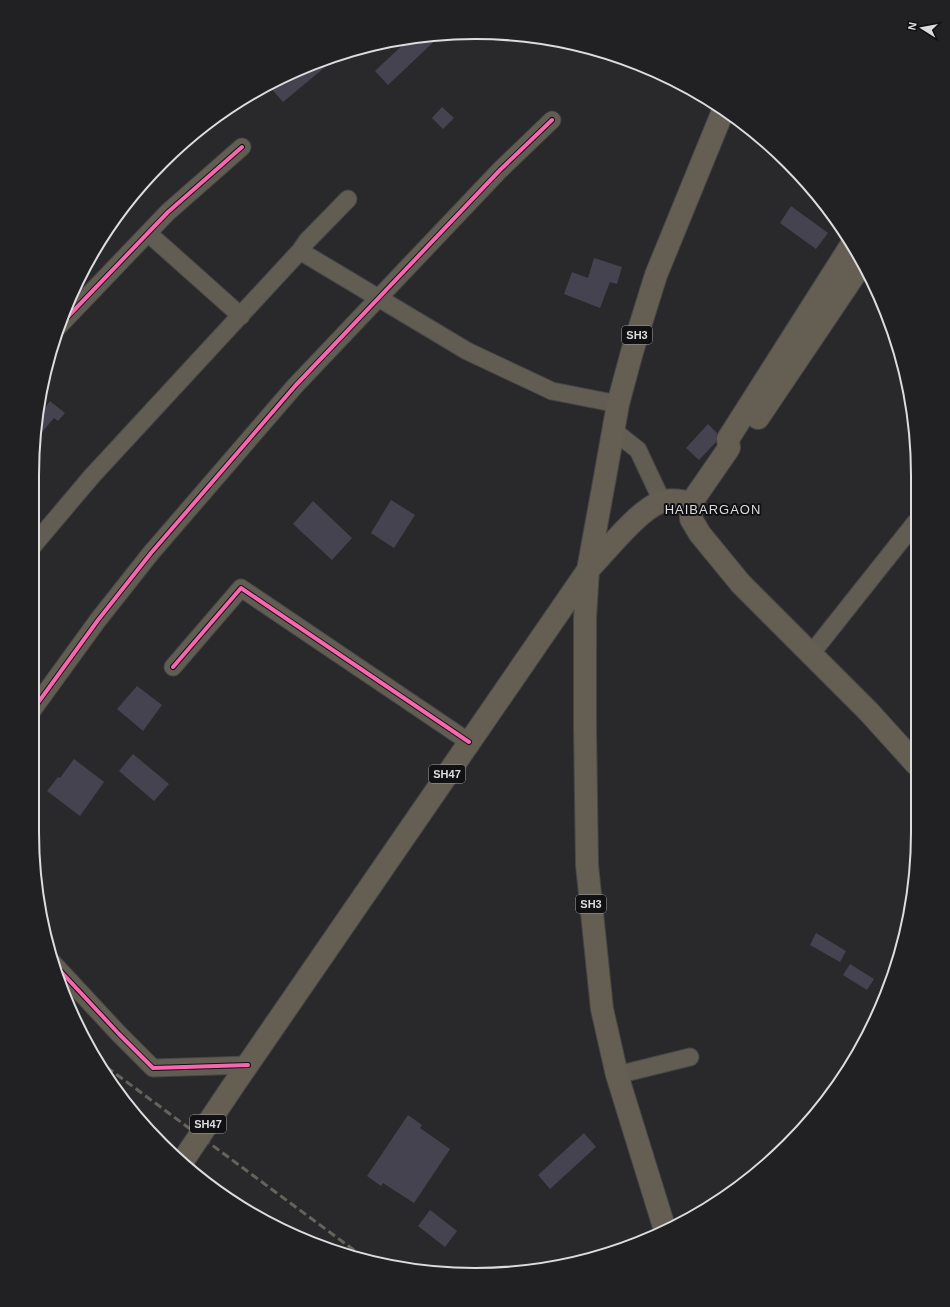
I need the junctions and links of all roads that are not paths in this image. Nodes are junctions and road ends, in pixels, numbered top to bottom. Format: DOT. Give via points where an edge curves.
graph roads {
  1 [pos="722,116"];
  2 [pos="552,120"];
  3 [pos="242,147"];
  4 [pos="348,199"];
  5 [pos="148,233"];
  6 [pos="848,249"];
  7 [pos="300,251"];
  8 [pos="859,268"];
  9 [pos="378,298"];
  10 [pos="69,315"];
  11 [pos="241,316"];
  12 [pos="618,404"];
  13 [pos="614,431"];
  14 [pos="729,448"];
  15 [pos="662,501"];
  16 [pos="692,503"];
  17 [pos="911,528"];
  18 [pos="39,539"];
  19 [pos="588,570"];
  20 [pos="811,654"];
  21 [pos="173,667"];
  22 [pos="39,701"];
  23 [pos="470,742"];
  24 [pos="911,758"];
  25 [pos="62,973"];
  26 [pos="690,1057"];
  27 [pos="248,1065"];
  28 [pos="617,1075"];
  29 [pos="186,1158"];
  30 [pos="663,1225"];
  1 -- 12 [label="main road, SH3" via="656,275"];
  2 -- 9 [label="street" via="500,170"];
  3 -- 5 [label="street"];
  4 -- 7 [label="street"];
  5 -- 10 [label="street"];
  5 -- 11 [label="street"];
  6 -- 14 [label="main road" via="728,439"];
  7 -- 9 [label="street"];
  7 -- 11 [label="street"];
  8 -- 14 [label="main road" via="738,448"];
  9 -- 12 [label="street" via="467,351 552,391"];
  9 -- 22 [label="street" via="295,386 151,553"];
  11 -- 18 [label="street" via="92,476"];
  12 -- 13 [label="main road, SH3"];
  13 -- 15 [label="street" via="638,450"];
  13 -- 19 [label="main road, SH3"];
  14 -- 16 [label="main road"];
  15 -- 16 [label="main road"];
  15 -- 19 [label="main road, SH47" via="641,515"];
  16 -- 20 [label="main road" via="691,519 700,534 741,584"];
  17 -- 20 [label="street"];
  19 -- 23 [label="main road, SH47"];
  19 -- 28 [label="main road, SH3" via="584,665 587,865 602,1009"];
  20 -- 24 [label="main road"];
  21 -- 23 [label="street" via="241,588"];
  23 -- 27 [label="main road, SH47"];
  25 -- 27 [label="street" via="153,1068"];
  26 -- 28 [label="street"];
  27 -- 29 [label="main road, SH47, bridge"];
  28 -- 30 [label="main road, SH3"];
}
